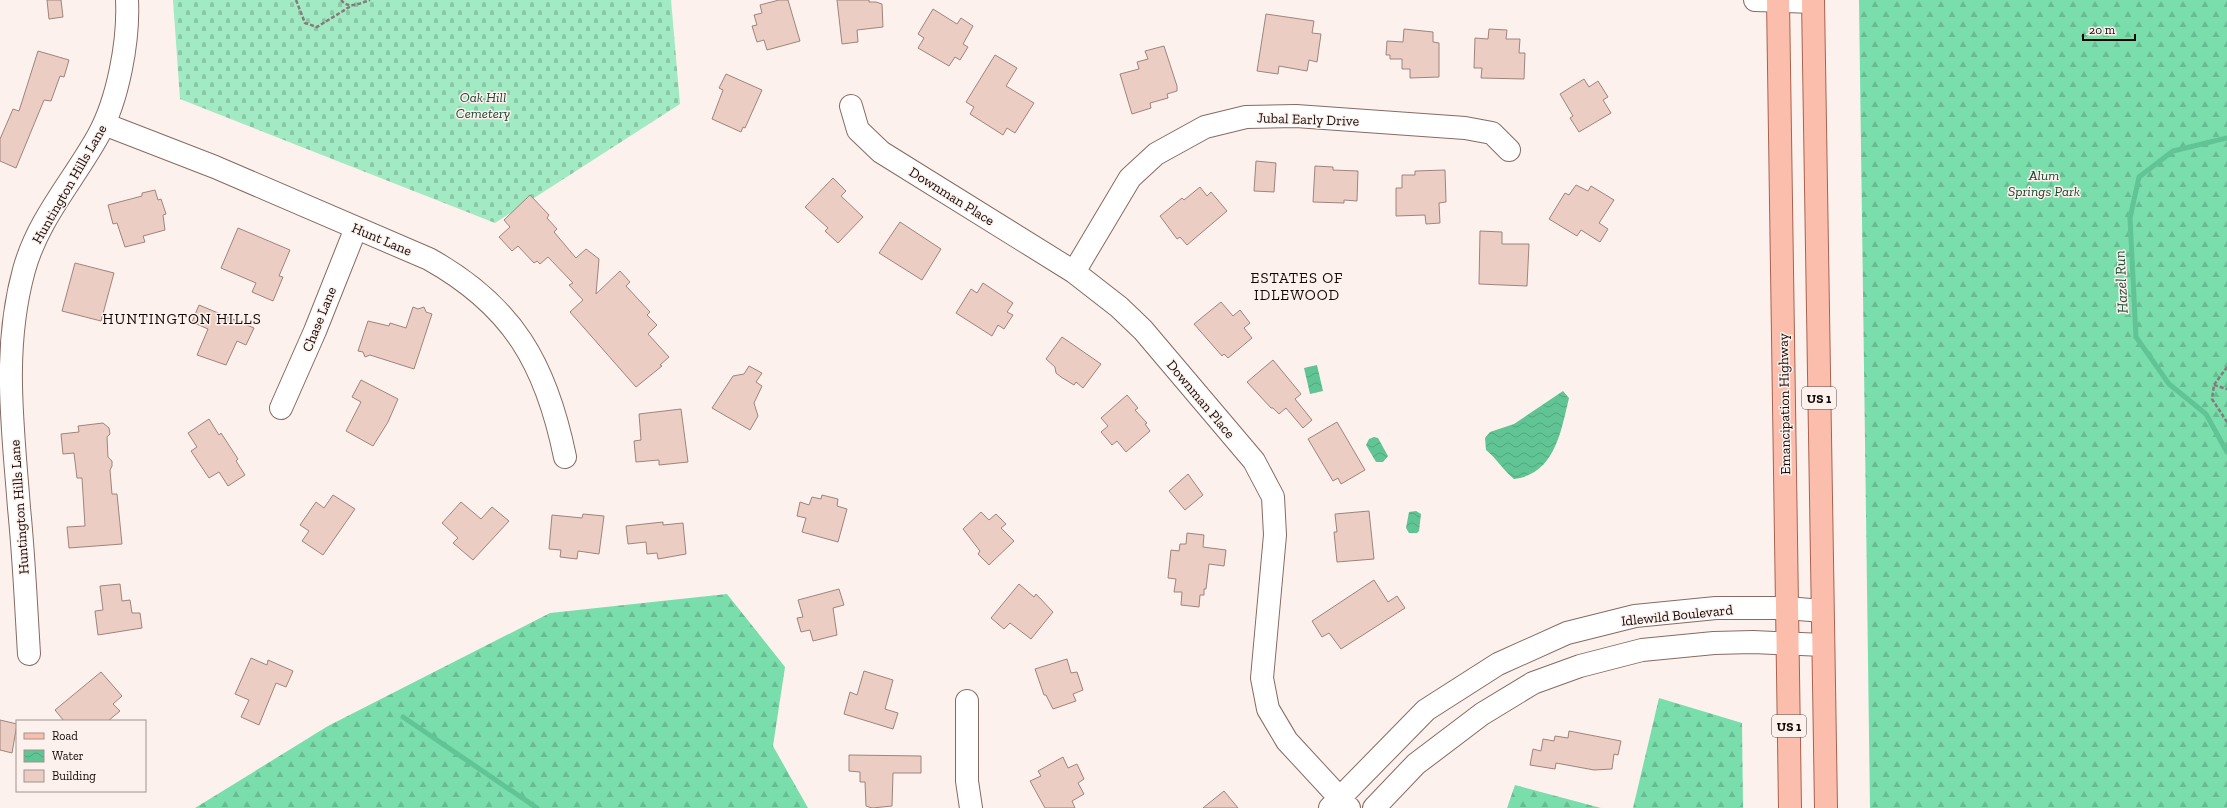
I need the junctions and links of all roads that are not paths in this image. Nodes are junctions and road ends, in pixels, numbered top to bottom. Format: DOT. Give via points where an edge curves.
graph roads {
  1 [pos="127,0"];
  2 [pos="1755,0"];
  3 [pos="1778,0"];
  4 [pos="1813,1"];
  5 [pos="851,106"];
  6 [pos="104,124"];
  7 [pos="1509,150"];
  8 [pos="356,228"];
  9 [pos="1074,272"];
  10 [pos="281,408"];
  11 [pos="565,457"];
  12 [pos="1787,608"];
  13 [pos="1822,611"];
  14 [pos="1788,643"];
  15 [pos="1823,645"];
  16 [pos="29,654"];
  17 [pos="967,701"];
  18 [pos="1339,805"];
  19 [pos="971,808"];
  20 [pos="1374,808"];
  21 [pos="1790,808"];
  22 [pos="1826,808"];
  1 -- 6 [label="street, Huntington Hills Lane" via="126,34 120,71"];
  2 -- 3 [label="street"];
  3 -- 4 [label="street"];
  3 -- 12 [label="main road, Emancipation Highway / US 1"];
  4 -- 13 [label="main road, US 1"];
  5 -- 9 [label="street, Downman Place" via="858,130 881,152"];
  6 -- 8 [label="street, Hunt Lane" via="215,167"];
  6 -- 16 [label="street, Huntington Hills Lane" via="38,232 15,306 10,345 11,408"];
  7 -- 9 [label="street, Jubal Early Drive" via="1492,134 1465,128 1296,116 1246,117 1205,127 1156,154 1130,178"];
  8 -- 10 [label="street, Chase Lane"];
  8 -- 11 [label="street, Hunt Lane" via="429,258 452,271 478,290 501,313 522,339 539,370 558,423"];
  9 -- 18 [label="street, Downman Place" via="1119,307 1143,330 1254,461 1273,497 1275,535 1262,678 1268,709 1287,741"];
  12 -- 13 [label="street, Idlewild Boulevard"];
  12 -- 14 [label="main road, Emancipation Highway / US 1"];
  12 -- 18 [label="street, Idlewild Boulevard" via="1716,608 1635,616 1567,634 1498,664 1426,710"];
  13 -- 15 [label="main road, US 1"];
  14 -- 15 [label="street"];
  14 -- 20 [label="street" via="1714,643 1642,650 1580,666 1532,683 1482,714 1416,764"];
  14 -- 21 [label="main road, Emancipation Highway / US 1"];
  15 -- 22 [label="main road, US 1"];
  17 -- 19 [label="street" via="967,781"];
}
